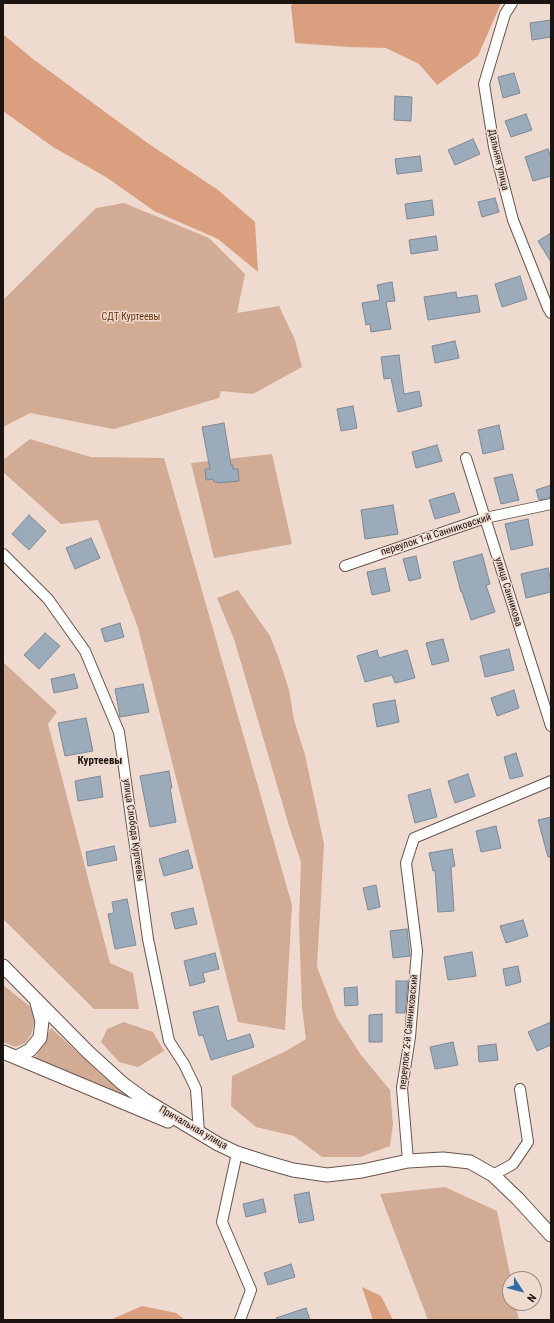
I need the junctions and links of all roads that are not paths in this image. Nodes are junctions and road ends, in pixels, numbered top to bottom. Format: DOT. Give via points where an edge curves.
graph roads {
  1 [pos="512,3"];
  2 [pos="550,309"];
  3 [pos="466,458"];
  4 [pos="551,504"];
  5 [pos="484,518"];
  6 [pos="3,554"];
  7 [pos="345,566"];
  8 [pos="551,726"];
  9 [pos="551,781"];
  10 [pos="3,966"];
  11 [pos="3,974"];
  12 [pos="17,981"];
  13 [pos="37,1002"];
  14 [pos="3,1052"];
  15 [pos="17,1057"];
  16 [pos="520,1089"];
  17 [pos="199,1133"];
  18 [pos="237,1153"];
  19 [pos="408,1161"];
  20 [pos="493,1175"];
  21 [pos="551,1235"];
  22 [pos="240,1320"];
  1 -- 2 [label="street, Дальняя улица" via="504,14 484,84 494,147 513,220"];
  3 -- 5 [label="street, улица Санникова"];
  4 -- 5 [label="street, переулок 1-й Санниковский"];
  5 -- 7 [label="street, переулок 1-й Санниковский"];
  5 -- 8 [label="street, улица Санникова"];
  6 -- 17 [label="street, улица Слобода Куртеевы" via="48,599 85,650 120,732 150,946 169,1041 196,1089"];
  9 -- 19 [label="street, переулок 2-й Санниковский" via="414,838 406,863 417,951 410,1037 402,1088"];
  10 -- 12 [label="street, Причальная улица"];
  11 -- 12 [label="street"];
  12 -- 13 [label="street, Причальная улица"];
  13 -- 15 [label="street" via="42,1021 40,1038 30,1050"];
  13 -- 17 [label="street, Причальная улица" via="122,1083"];
  14 -- 15 [label="street"];
  15 -- 17 [label="street"];
  16 -- 20 [label="street" via="528,1142 513,1164"];
  17 -- 18 [label="street, Причальная улица"];
  18 -- 19 [label="street, Причальная улица" via="293,1170 327,1175 362,1171"];
  18 -- 22 [label="street" via="222,1222 251,1290"];
  19 -- 20 [label="street, Причальная улица" via="443,1159 470,1162"];
  20 -- 21 [label="street, Причальная улица"];
}
